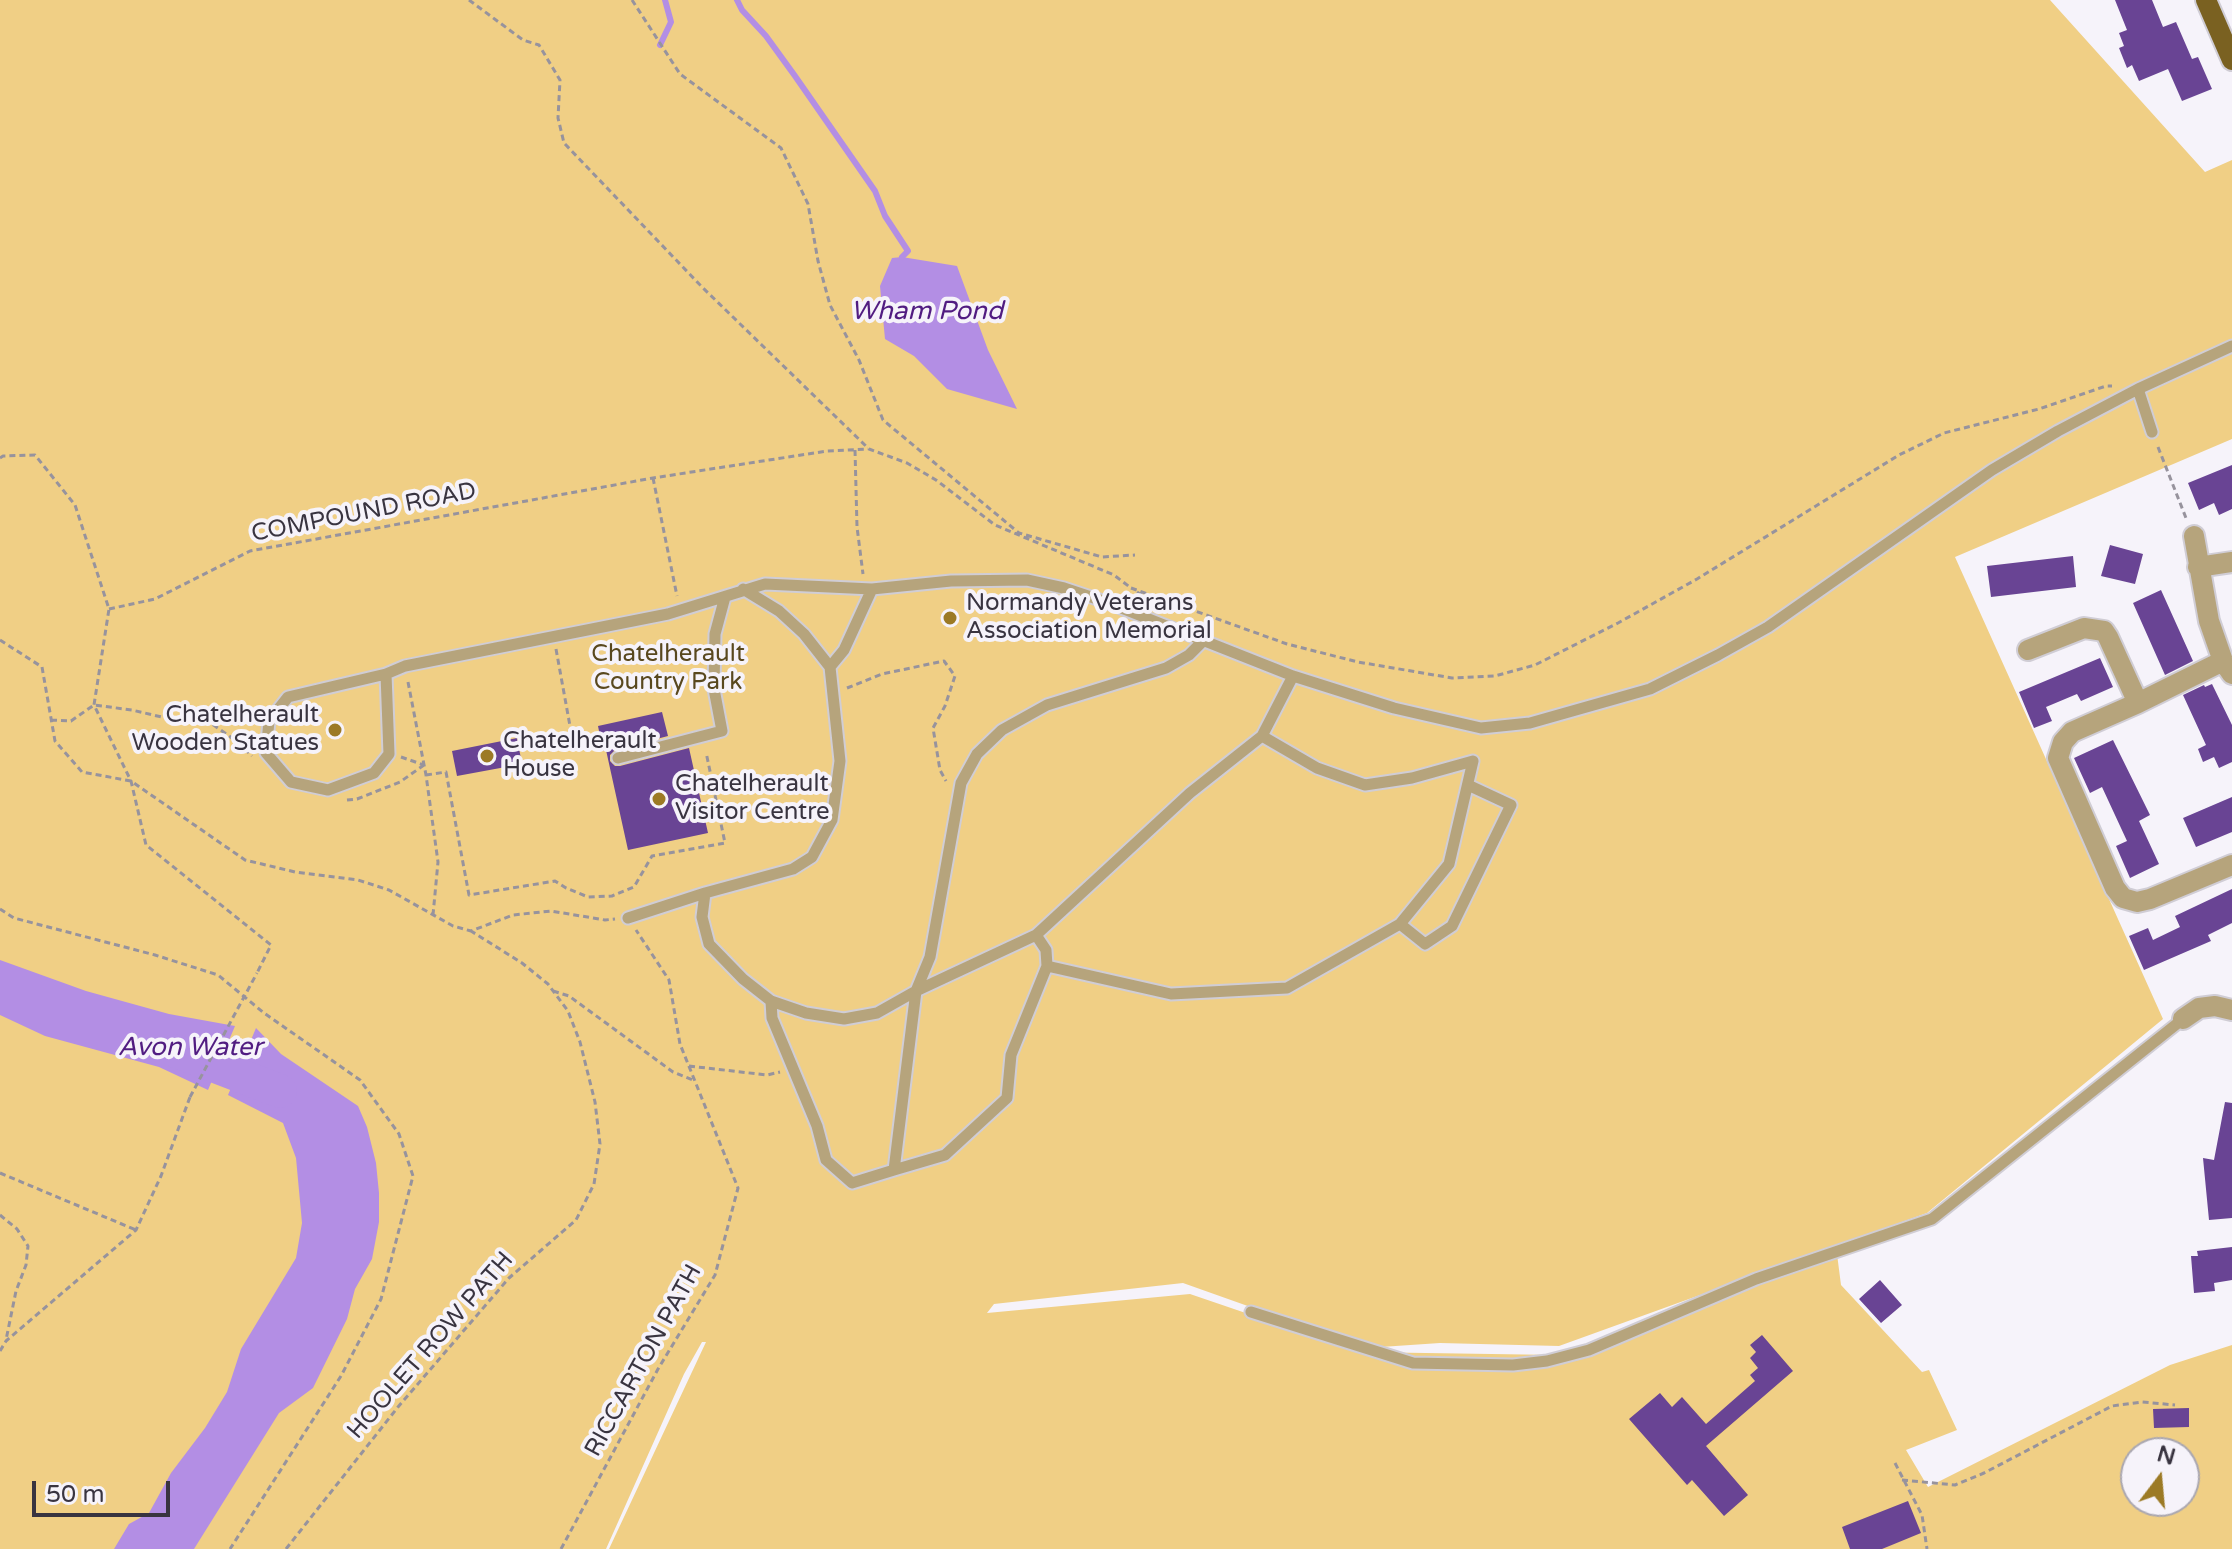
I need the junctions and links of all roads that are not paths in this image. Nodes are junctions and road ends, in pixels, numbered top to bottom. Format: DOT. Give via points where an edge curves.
graph roads {
  1 [pos="2206,0"];
  2 [pos="2227,36"];
  3 [pos="2232,60"];
  4 [pos="2232,346"];
  5 [pos="2138,389"];
  6 [pos="2152,432"];
  7 [pos="2194,536"];
  8 [pos="2232,562"];
  9 [pos="2198,567"];
  10 [pos="868,585"];
  11 [pos="743,589"];
  12 [pos="725,597"];
  13 [pos="1204,640"];
  14 [pos="2028,650"];
  15 [pos="830,667"];
  16 [pos="2227,668"];
  17 [pos="386,674"];
  18 [pos="1293,676"];
  19 [pos="2138,703"];
  20 [pos="1262,736"];
  21 [pos="618,758"];
  22 [pos="1468,785"];
  23 [pos="2232,865"];
  24 [pos="705,893"];
  25 [pos="628,918"];
  26 [pos="1400,924"];
  27 [pos="1036,935"];
  28 [pos="1047,966"];
  29 [pos="916,991"];
  30 [pos="771,1001"];
  31 [pos="2232,1010"];
  32 [pos="2183,1019"];
  33 [pos="894,1170"];
  34 [pos="1251,1312"];
  1 -- 2 [label="main road"];
  2 -- 3 [label="main road"];
  4 -- 5 [label="lane"];
  5 -- 6 [label="lane"];
  5 -- 18 [label="lane" via="1992,470 1768,627 1650,689 1530,723 1481,728"];
  7 -- 9 [label="street"];
  8 -- 9 [label="street"];
  9 -- 16 [label="street" via="2209,621"];
  10 -- 11 [label="lane" via="765,584"];
  10 -- 13 [label="lane" via="1027,580 1106,602"];
  10 -- 15 [label="lane" via="844,650"];
  11 -- 12 [label="lane"];
  11 -- 15 [label="lane" via="779,611"];
  12 -- 17 [label="lane"];
  12 -- 21 [label="lane" via="715,634 714,689 722,731"];
  13 -- 18 [label="lane"];
  13 -- 29 [label="lane" via="1166,668 1047,705 1002,730 977,754 961,783 930,957"];
  14 -- 19 [label="street" via="2084,628 2104,631"];
  15 -- 24 [label="lane" via="840,740 838,790 824,840 812,857 793,869"];
  16 -- 19 [label="street"];
  17 -- 17 [label="lane" via="288,697 269,721 266,753 291,782 328,790 374,773 389,754"];
  18 -- 20 [label="lane"];
  19 -- 23 [label="street" via="2072,732 2058,758 2115,888 2123,898 2137,902"];
  20 -- 22 [label="lane" via="1317,768 1365,785 1473,761"];
  20 -- 27 [label="lane" via="1190,793"];
  22 -- 26 [label="lane" via="1449,864"];
  22 -- 26 [label="lane" via="1511,805 1452,926 1425,944"];
  24 -- 25 [label="lane"];
  24 -- 30 [label="lane" via="702,917 709,944"];
  26 -- 28 [label="lane" via="1287,988 1171,994"];
  27 -- 28 [label="lane" via="1046,950"];
  27 -- 29 [label="lane"];
  28 -- 33 [label="lane" via="1011,1055 1007,1098 945,1155"];
  29 -- 30 [label="lane" via="877,1013 844,1019"];
  29 -- 33 [label="lane"];
  30 -- 33 [label="lane" via="772,1018 826,1160 852,1183"];
  31 -- 32 [label="street" via="2199,1008"];
  32 -- 34 [label="lane" via="1932,1219 1756,1279 1589,1350 1513,1365 1413,1363"];
}
